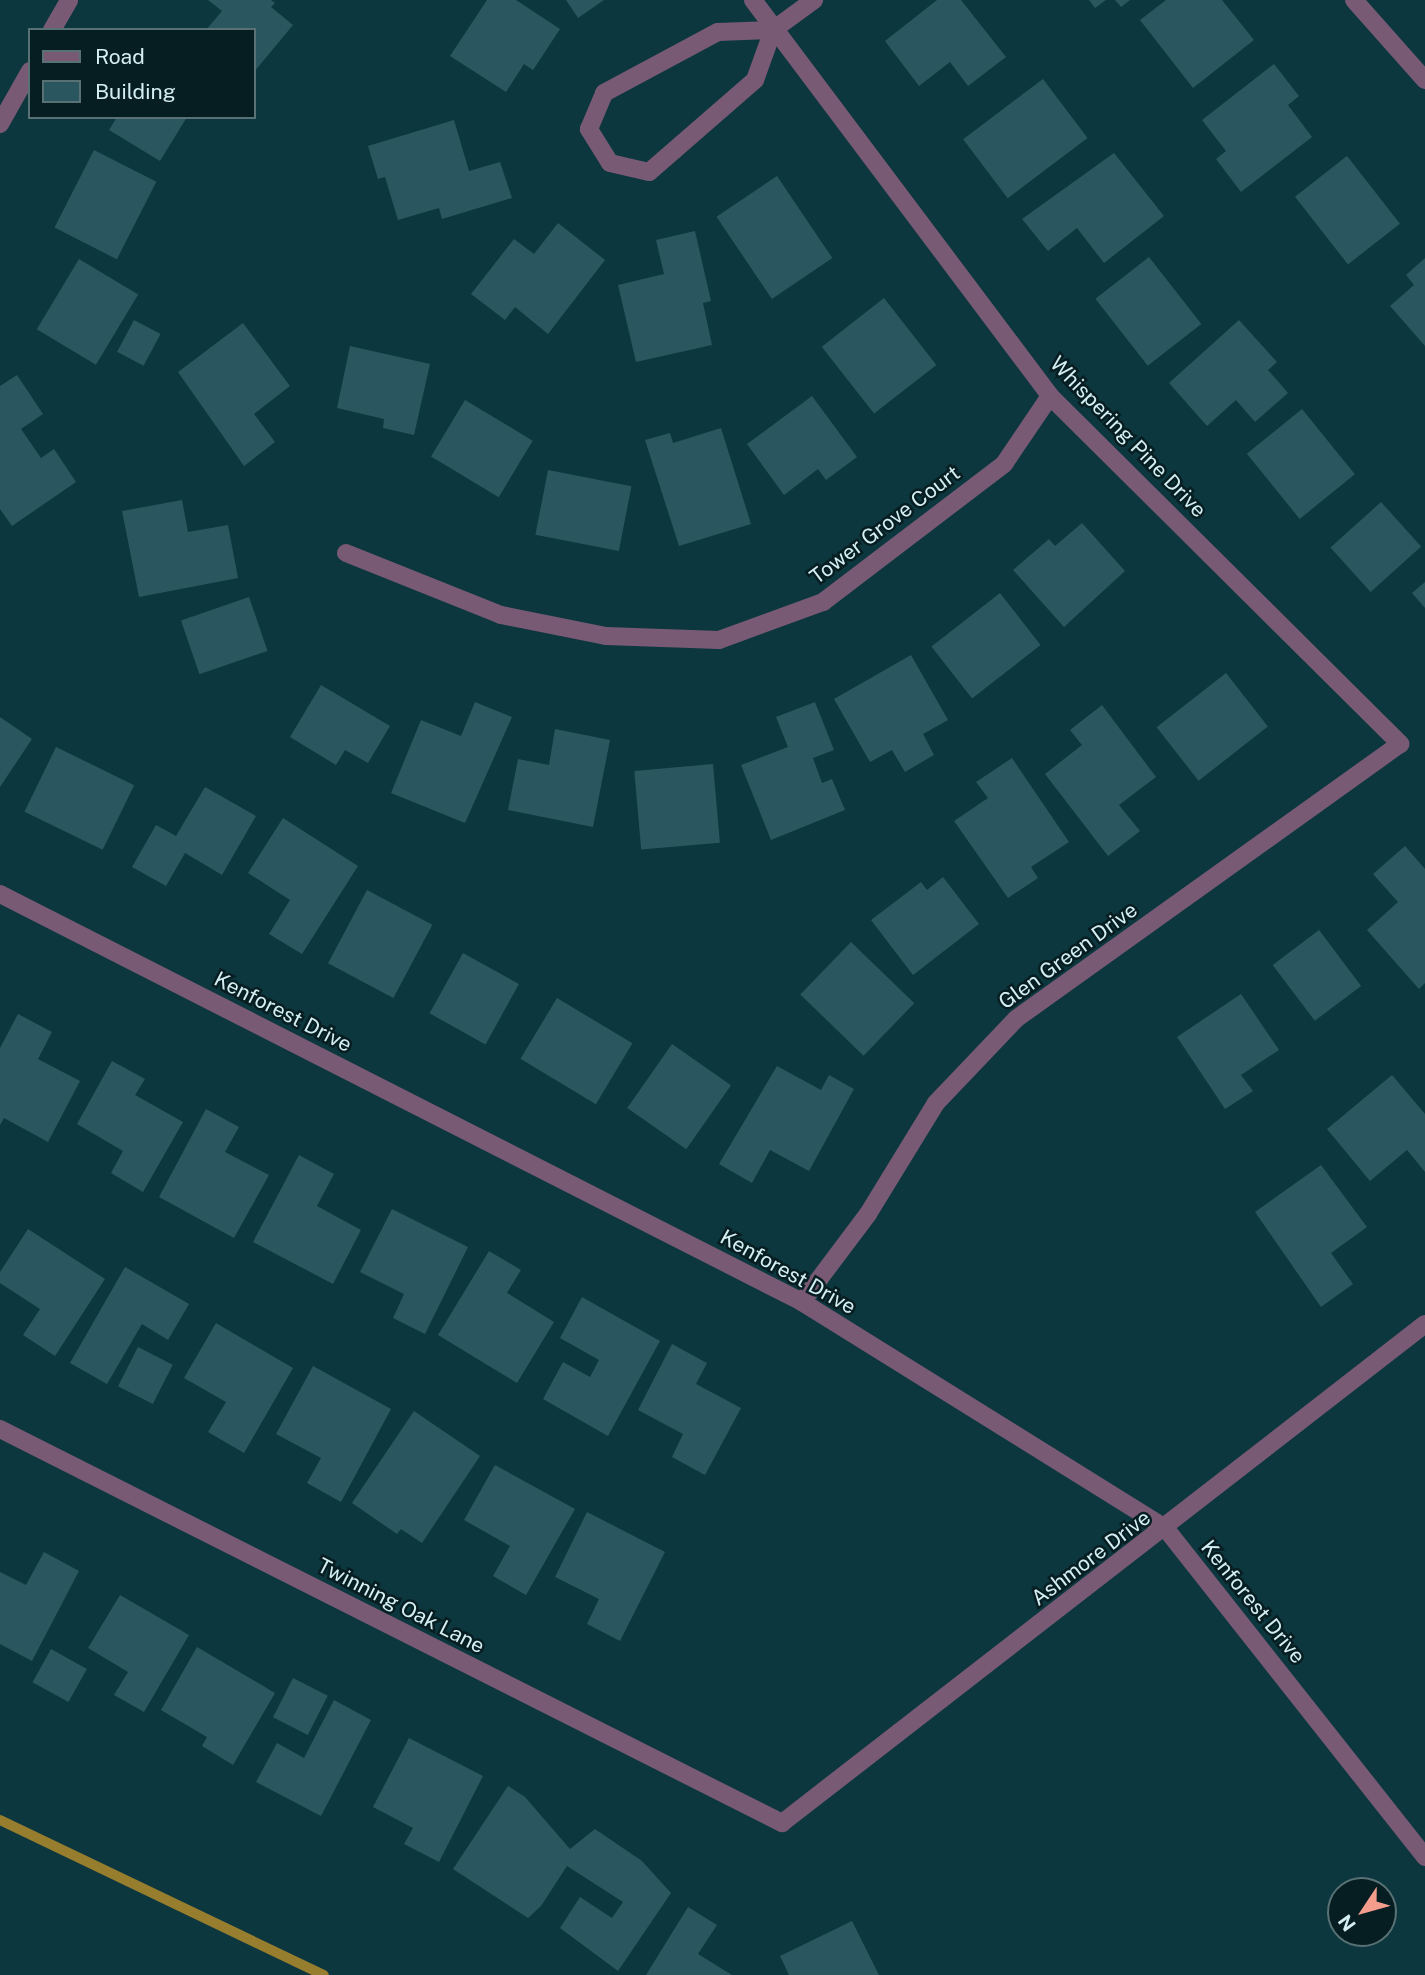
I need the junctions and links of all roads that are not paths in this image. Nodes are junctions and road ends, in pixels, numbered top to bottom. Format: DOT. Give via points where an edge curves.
graph roads {
  1 [pos="69,0"];
  2 [pos="753,0"];
  3 [pos="814,0"];
  4 [pos="1354,0"];
  5 [pos="53,28"];
  6 [pos="773,30"];
  7 [pos="28,75"];
  8 [pos="1425,80"];
  9 [pos="0,124"];
  10 [pos="1051,396"];
  11 [pos="346,554"];
  12 [pos="1400,744"];
  13 [pos="0,894"];
  14 [pos="802,1301"];
  15 [pos="1425,1324"];
  16 [pos="0,1429"];
  17 [pos="1166,1530"];
  18 [pos="782,1823"];
  19 [pos="1425,1857"];
  1 -- 5 [label="street"];
  2 -- 6 [label="street, Whispering Pine Drive"];
  3 -- 6 [label="street"];
  4 -- 8 [label="street"];
  6 -- 6 [label="street" via="718,32 604,93 589,129 610,163 649,172 755,80"];
  6 -- 10 [label="street, Whispering Pine Drive"];
  7 -- 9 [label="street"];
  10 -- 11 [label="street, Tower Grove Court" via="1004,464 823,602 719,640 606,636 502,615"];
  10 -- 12 [label="street, Whispering Pine Drive"];
  12 -- 14 [label="street, Glen Green Drive" via="1016,1019 936,1103 868,1214"];
  13 -- 14 [label="street, Kenforest Drive"];
  14 -- 17 [label="street, Kenforest Drive"];
  15 -- 17 [label="street, Ashmore Drive"];
  16 -- 18 [label="street, Twinning Oak Lane"];
  17 -- 18 [label="street, Ashmore Drive"];
  17 -- 19 [label="street, Kenforest Drive"];
}
